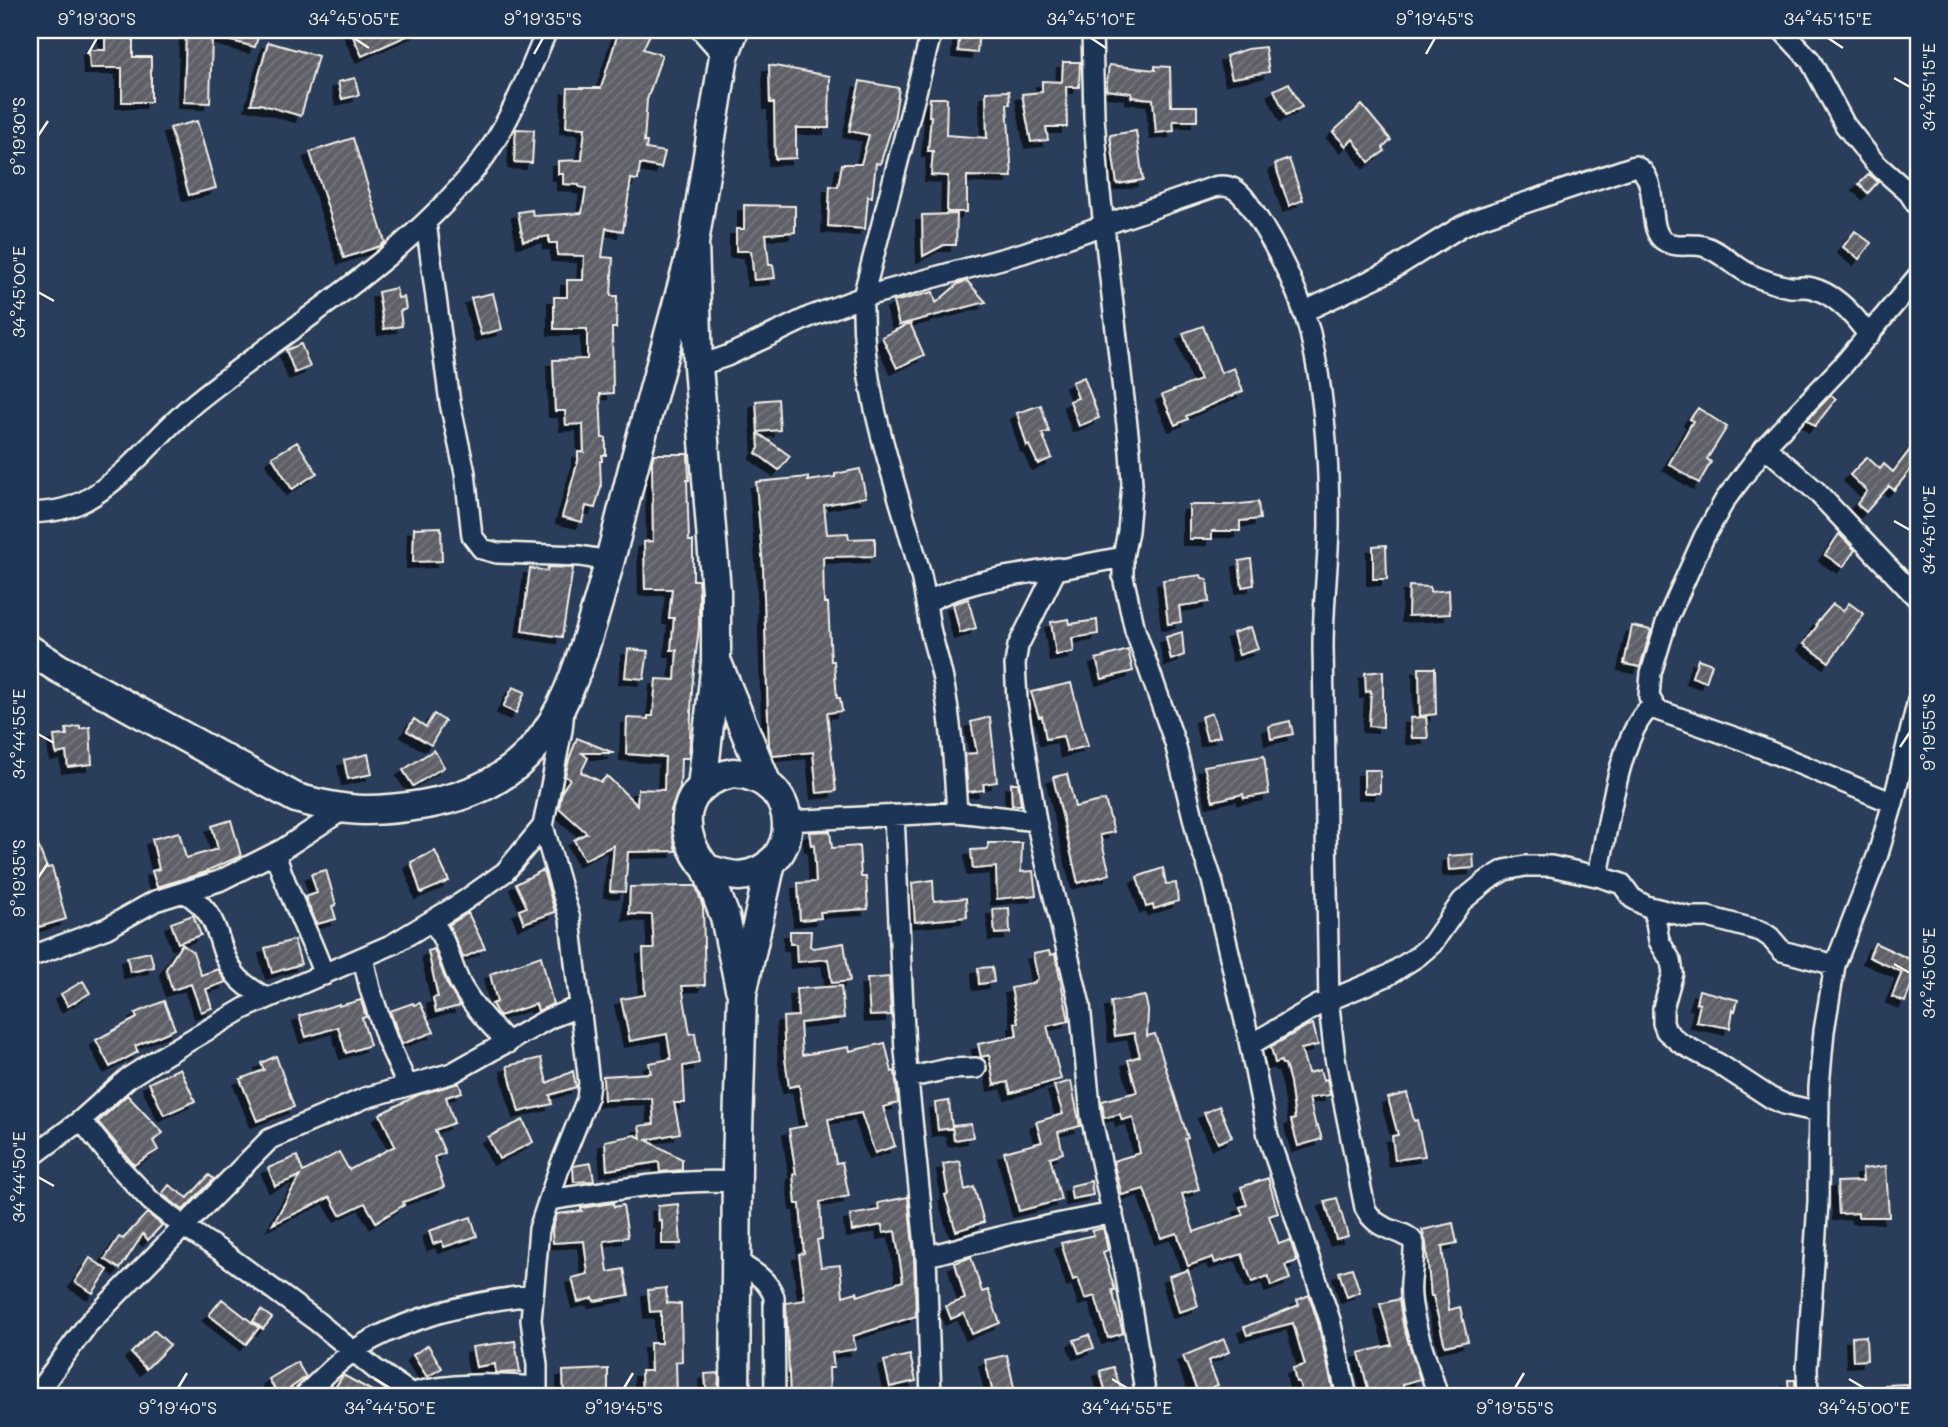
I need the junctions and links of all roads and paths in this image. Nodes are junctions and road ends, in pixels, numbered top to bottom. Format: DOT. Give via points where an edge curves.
graph roads {
  1 [pos="547,30"];
  2 [pos="701,30"];
  3 [pos="734,30"];
  4 [pos="932,30"];
  5 [pos="1093,30"];
  6 [pos="1783,30"];
  7 [pos="724,56"];
  8 [pos="1918,207"];
  9 [pos="426,222"];
  10 [pos="1103,225"];
  11 [pos="694,243"];
  12 [pos="1918,276"];
  13 [pos="863,296"];
  14 [pos="1303,312"];
  15 [pos="1869,336"];
  16 [pos="698,366"];
  17 [pos="1765,447"];
  18 [pos="30,513"];
  19 [pos="1123,557"];
  20 [pos="610,561"];
  21 [pos="1058,568"];
  22 [pos="1918,599"];
  23 [pos="926,603"];
  24 [pos="30,650"];
  25 [pos="716,662"];
  26 [pos="1918,700"];
  27 [pos="564,704"];
  28 [pos="1653,706"];
  29 [pos="766,782"];
  30 [pos="702,787"];
  31 [pos="1894,803"];
  32 [pos="348,810"];
  33 [pos="957,812"];
  34 [pos="894,815"];
  35 [pos="787,821"];
  36 [pos="1036,821"];
  37 [pos="543,826"];
  38 [pos="275,853"];
  39 [pos="771,862"];
  40 [pos="707,869"];
  41 [pos="1601,877"];
  42 [pos="184,892"];
  43 [pos="1654,909"];
  44 [pos="432,921"];
  45 [pos="31,954"];
  46 [pos="363,958"];
  47 [pos="1835,964"];
  48 [pos="324,975"];
  49 [pos="742,995"];
  50 [pos="266,998"];
  51 [pos="1329,1000"];
  52 [pos="581,1006"];
  53 [pos="508,1043"];
  54 [pos="1250,1045"];
  55 [pos="976,1068"];
  56 [pos="907,1078"];
  57 [pos="407,1086"];
  58 [pos="1819,1112"];
  59 [pos="81,1120"];
  60 [pos="34,1151"];
  61 [pos="737,1182"];
  62 [pos="549,1200"];
  63 [pos="1113,1213"];
  64 [pos="184,1227"];
  65 [pos="926,1256"];
  66 [pos="737,1262"];
  67 [pos="532,1295"];
  68 [pos="355,1351"];
  69 [pos="537,1392"];
  70 [pos="410,1395"];
  71 [pos="34,1397"];
  72 [pos="303,1397"];
  73 [pos="735,1397"];
  74 [pos="775,1397"];
  75 [pos="931,1397"];
  76 [pos="1146,1397"];
  77 [pos="1347,1397"];
  78 [pos="1438,1397"];
  79 [pos="1808,1397"];
  1 -- 9 [label="street" via="488,151"];
  2 -- 7 [label="street"];
  3 -- 7 [label="main road"];
  4 -- 13 [label="street"];
  5 -- 10 [label="street"];
  6 -- 8 [label="street" via="1810,60 1852,134"];
  7 -- 11 [label="main road"];
  9 -- 18 [label="street" via="340,296 196,402 114,481 63,511"];
  9 -- 20 [label="street" via="472,536 482,549 496,553"];
  10 -- 13 [label="street" via="1023,253"];
  10 -- 14 [label="street" via="1227,185 1242,194 1258,218"];
  10 -- 19 [label="street" via="1132,484"];
  11 -- 16 [label="main road"];
  11 -- 20 [label="main road"];
  12 -- 15 [label="street"];
  13 -- 16 [label="street"];
  13 -- 23 [label="street" via="878,424"];
  14 -- 15 [label="street" via="1396,268 1480,218 1635,166 1647,181 1657,234 1663,240 1706,247 1754,276 1780,285 1820,291 1842,305"];
  14 -- 51 [label="street" via="1321,397 1327,472 1323,648"];
  15 -- 17 [label="street"];
  16 -- 25 [label="main road" via="716,591"];
  17 -- 22 [label="street" via="1816,491"];
  17 -- 28 [label="street" via="1725,500 1676,598 1651,674"];
  19 -- 21 [label="street"];
  19 -- 54 [label="street" via="1135,630 1175,743"];
  20 -- 27 [label="main road"];
  21 -- 23 [label="street" via="968,587"];
  21 -- 36 [label="street" via="1018,646 1015,664"];
  23 -- 33 [label="street" via="948,704"];
  24 -- 32 [label="main road" via="296,798"];
  25 -- 29 [label="main road"];
  25 -- 30 [label="main road"];
  26 -- 31 [label="street"];
  27 -- 32 [label="main road" via="522,761 485,785 434,803"];
  27 -- 37 [label="street"];
  28 -- 31 [label="street"];
  28 -- 41 [label="street" via="1639,720 1614,786"];
  29 -- 30 [label="main road" via="733,773"];
  29 -- 35 [label="main road" via="781,799"];
  30 -- 40 [label="main road" via="689,806 686,828 692,850"];
  31 -- 47 [label="street"];
  32 -- 38 [label="street"];
  33 -- 34 [label="street"];
  33 -- 36 [label="street"];
  34 -- 35 [label="street"];
  34 -- 56 [label="street"];
  35 -- 39 [label="main road" via="784,843"];
  36 -- 63 [label="street" via="1080,1005 1091,1116"];
  37 -- 44 [label="street" via="505,872"];
  37 -- 52 [label="street" via="570,919"];
  38 -- 42 [label="street" via="219,881"];
  38 -- 48 [label="street"];
  39 -- 40 [label="main road" via="738,876"];
  39 -- 49 [label="main road"];
  40 -- 49 [label="main road" via="724,917"];
  41 -- 43 [label="street" via="1622,884 1635,901"];
  41 -- 51 [label="street" via="1551,866 1505,870 1462,901 1418,956 1387,976"];
  42 -- 45 [label="street" via="155,901 107,928"];
  42 -- 50 [label="street" via="215,923 236,975"];
  43 -- 47 [label="street" via="1761,931 1782,951"];
  43 -- 58 [label="street" via="1659,940 1674,973 1663,1008 1666,1031 1771,1098"];
  44 -- 46 [label="street"];
  44 -- 53 [label="street" via="471,1002"];
  46 -- 48 [label="street"];
  46 -- 57 [label="street" via="387,1040"];
  47 -- 58 [label="street" via="1820,1063"];
  48 -- 50 [label="street"];
  49 -- 61 [label="main road"];
  50 -- 59 [label="street" via="128,1078"];
  51 -- 54 [label="street"];
  51 -- 78 [label="street" via="1362,1198 1378,1224 1414,1243 1412,1307"];
  52 -- 53 [label="street"];
  52 -- 62 [label="street" via="587,1099"];
  53 -- 57 [label="street" via="452,1073"];
  54 -- 77 [label="street" via="1268,1136 1330,1320"];
  55 -- 56 [label="street"];
  56 -- 65 [label="street"];
  57 -- 64 [label="street" via="365,1098 270,1139"];
  58 -- 79 [label="street"];
  59 -- 60 [label="street"];
  59 -- 64 [label="street" via="118,1166"];
  61 -- 62 [label="street" via="655,1183"];
  61 -- 66 [label="main road"];
  62 -- 67 [label="street" via="539,1229"];
  63 -- 65 [label="street"];
  63 -- 76 [label="street"];
  64 -- 68 [label="street"];
  64 -- 71 [label="street" via="88,1324"];
  65 -- 75 [label="street"];
  66 -- 73 [label="main road"];
  66 -- 74 [label="street" via="764,1280 774,1297"];
  67 -- 68 [label="street" via="445,1312 397,1328"];
  67 -- 69 [label="street"];
  68 -- 70 [label="street"];
  68 -- 72 [label="street"];
  69 -- 70 [label="street" via="507,1385 439,1388"];
}
